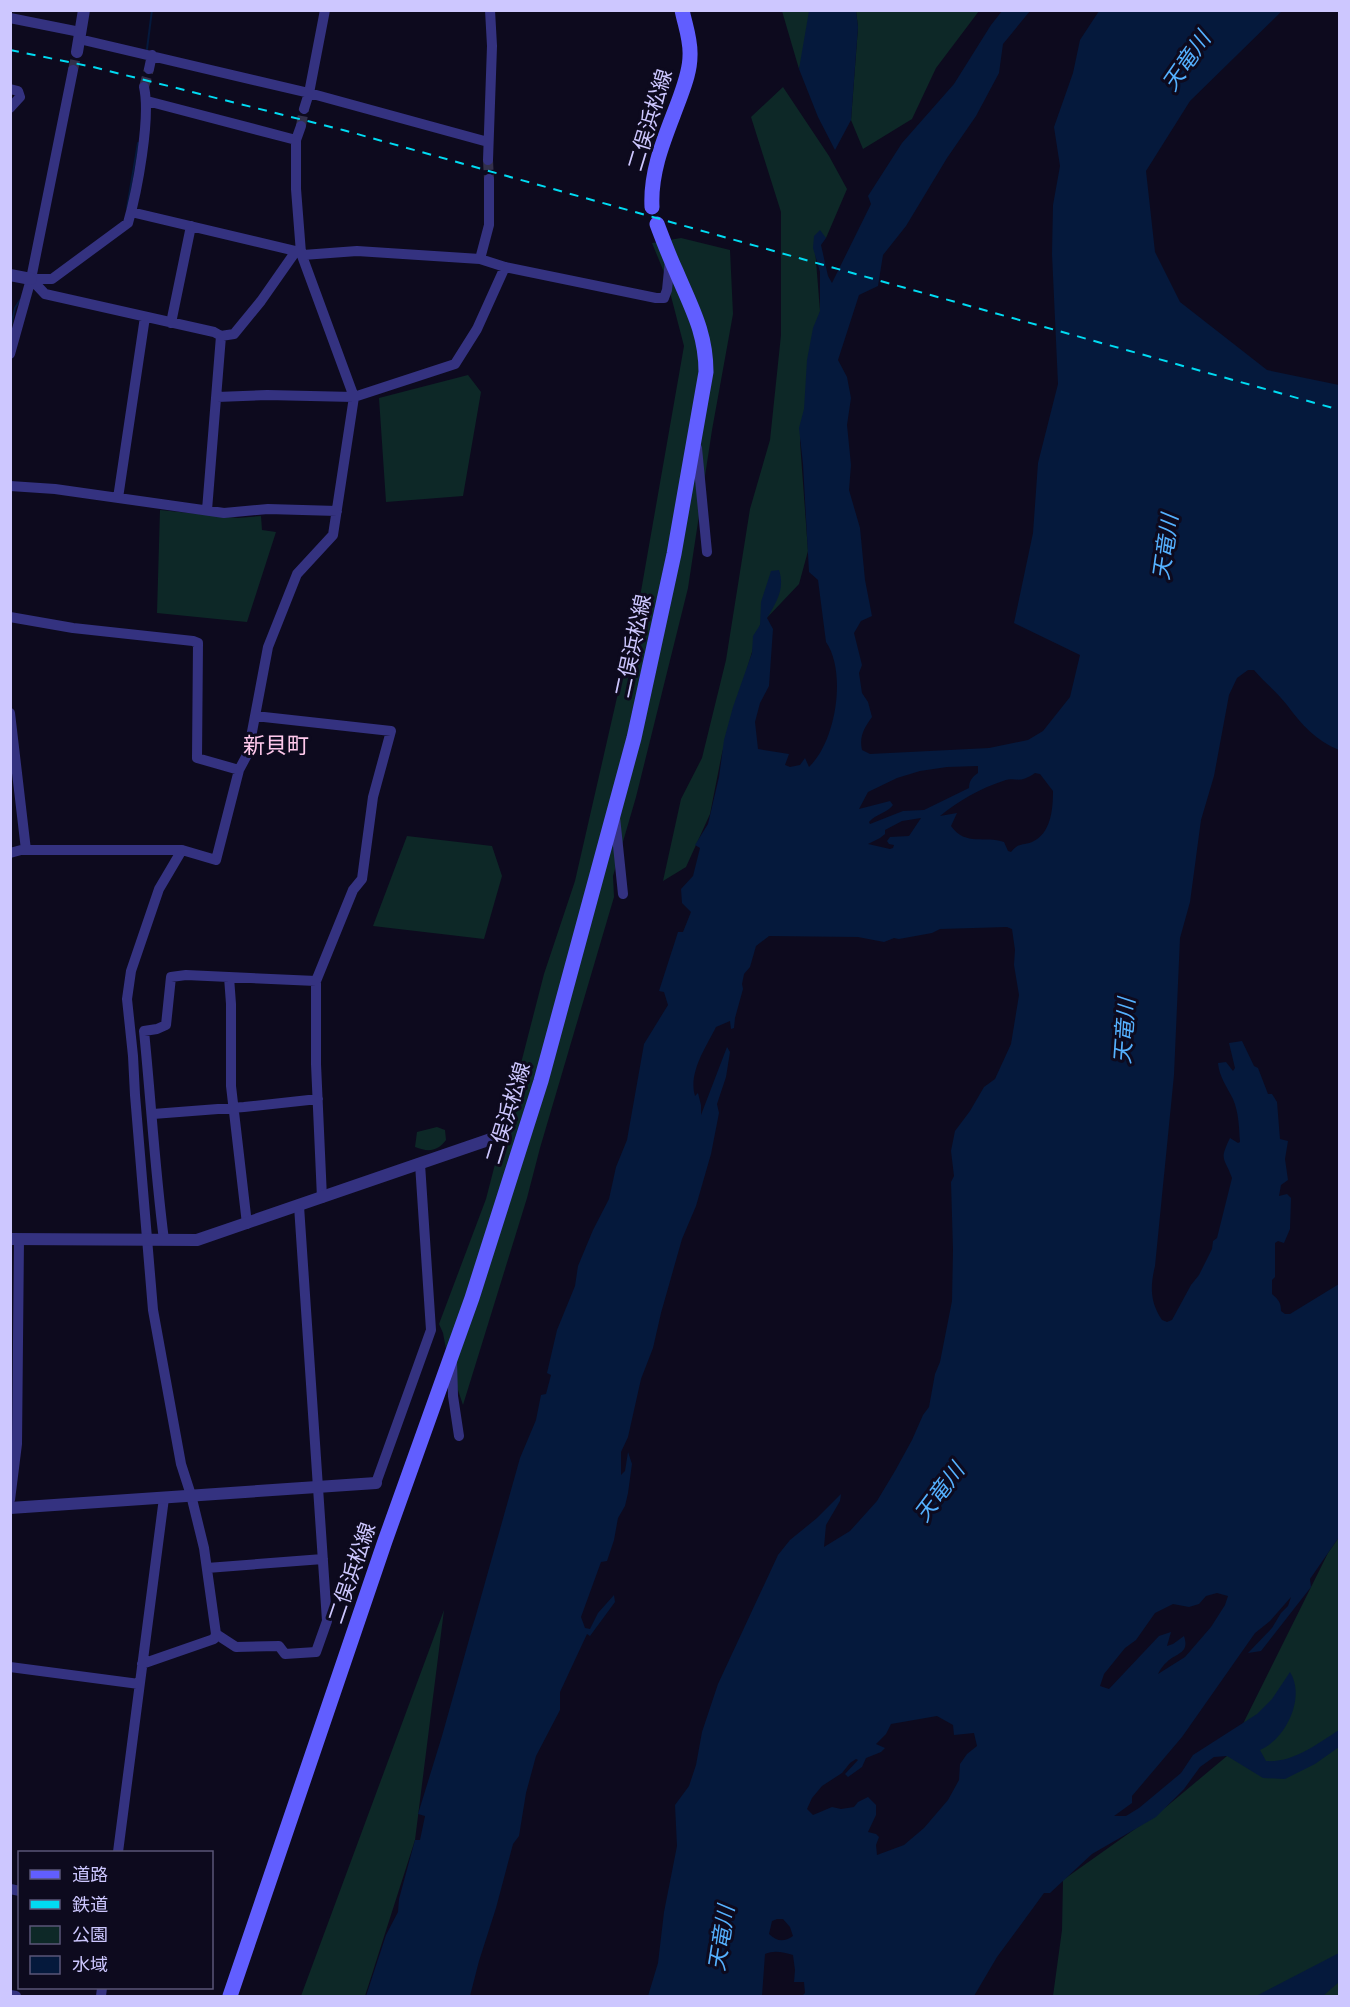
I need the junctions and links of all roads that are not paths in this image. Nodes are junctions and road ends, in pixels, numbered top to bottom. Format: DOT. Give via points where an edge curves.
graph roads {
  1 [pos="84,10"];
  2 [pos="325,10"];
  3 [pos="490,10"];
  4 [pos="682,10"];
  5 [pos="10,18"];
  6 [pos="80,35"];
  7 [pos="77,52"];
  8 [pos="152,55"];
  9 [pos="149,69"];
  10 [pos="73,70"];
  11 [pos="144,87"];
  12 [pos="10,89"];
  13 [pos="309,93"];
  14 [pos="147,101"];
  15 [pos="10,108"];
  16 [pos="304,109"];
  17 [pos="301,126"];
  18 [pos="296,140"];
  19 [pos="488,142"];
  20 [pos="488,160"];
  21 [pos="489,179"];
  22 [pos="652,207"];
  23 [pos="131,212"];
  24 [pos="657,224"];
  25 [pos="191,226"];
  26 [pos="300,253"];
  27 [pos="480,259"];
  28 [pos="670,260"];
  29 [pos="505,267"];
  30 [pos="10,275"];
  31 [pos="31,279"];
  32 [pos="145,317"];
  33 [pos="171,322"];
  34 [pos="221,336"];
  35 [pos="10,354"];
  36 [pos="354,397"];
  37 [pos="217,398"];
  38 [pos="696,438"];
  39 [pos="10,486"];
  40 [pos="118,498"];
  41 [pos="207,510"];
  42 [pos="336,511"];
  43 [pos="707,552"];
  44 [pos="10,618"];
  45 [pos="10,712"];
  46 [pos="255,716"];
  47 [pos="239,770"];
  48 [pos="614,810"];
  49 [pos="26,850"];
  50 [pos="182,850"];
  51 [pos="10,853"];
  52 [pos="623,894"];
  53 [pos="230,977"];
  54 [pos="316,981"];
  55 [pos="318,1099"];
  56 [pos="233,1108"];
  57 [pos="153,1113"];
  58 [pos="491,1138"];
  59 [pos="420,1164"];
  60 [pos="322,1198"];
  61 [pos="299,1206"];
  62 [pos="247,1224"];
  63 [pos="15,1239"];
  64 [pos="164,1240"];
  65 [pos="148,1241"];
  66 [pos="452,1351"];
  67 [pos="459,1436"];
  68 [pos="376,1483"];
  69 [pos="319,1487"];
  70 [pos="191,1495"];
  71 [pos="164,1498"];
  72 [pos="10,1500"];
  73 [pos="10,1509"];
  74 [pos="323,1559"];
  75 [pos="207,1568"];
  76 [pos="216,1634"];
  77 [pos="142,1664"];
  78 [pos="10,1667"];
  79 [pos="139,1684"];
  80 [pos="118,1851"];
  81 [pos="10,1995"];
  82 [pos="16,1996"];
  83 [pos="230,1996"];
  1 -- 6 [label="street"];
  2 -- 13 [label="street"];
  3 -- 19 [label="street"];
  4 -- 22 [label="main road, 二俣浜松線" via="690,42 687,78 656,161"];
  5 -- 6 [label="street"];
  6 -- 7 [label="street"];
  6 -- 8 [label="street"];
  8 -- 9 [label="street"];
  8 -- 13 [label="street"];
  10 -- 31 [label="street"];
  11 -- 14 [label="street"];
  12 -- 15 [label="street" via="18,91 20,97"];
  13 -- 16 [label="street"];
  13 -- 19 [label="street"];
  14 -- 18 [label="street"];
  14 -- 23 [label="street"];
  17 -- 18 [label="street"];
  18 -- 26 [label="street"];
  19 -- 20 [label="street"];
  21 -- 27 [label="street" via="489,225"];
  23 -- 25 [label="street"];
  23 -- 31 [label="street" via="128,223 52,279"];
  24 -- 28 [label="main road, 二俣浜松線"];
  25 -- 26 [label="street"];
  25 -- 33 [label="street"];
  26 -- 27 [label="street" via="357,251"];
  26 -- 34 [label="street" via="234,334"];
  26 -- 36 [label="street"];
  27 -- 29 [label="street"];
  28 -- 29 [label="street" via="667,290 664,297 656,298"];
  28 -- 38 [label="main road, 二俣浜松線" via="700,328 706,352"];
  29 -- 36 [label="street" via="477,329 455,364"];
  30 -- 31 [label="street"];
  31 -- 32 [label="street" via="45,294"];
  31 -- 35 [label="street"];
  32 -- 33 [label="street"];
  32 -- 40 [label="street"];
  33 -- 34 [label="street"];
  34 -- 37 [label="street"];
  36 -- 37 [label="street" via="267,394"];
  36 -- 42 [label="street"];
  37 -- 41 [label="street"];
  38 -- 43 [label="street"];
  38 -- 48 [label="main road, 二俣浜松線" via="642,704"];
  39 -- 40 [label="street"];
  40 -- 41 [label="street"];
  41 -- 42 [label="street"];
  42 -- 46 [label="street" via="333,535 297,574 268,647"];
  44 -- 47 [label="street" via="198,643 197,758"];
  45 -- 49 [label="street"];
  46 -- 47 [label="street" via="248,753"];
  46 -- 54 [label="street" via="391,731 373,797 362,879 353,890"];
  47 -- 50 [label="street" via="216,860"];
  48 -- 52 [label="street"];
  48 -- 66 [label="main road, 二俣浜松線" via="541,1081"];
  49 -- 50 [label="street"];
  49 -- 51 [label="street"];
  50 -- 65 [label="street" via="159,889 131,971 126,999"];
  53 -- 54 [label="street"];
  53 -- 56 [label="street"];
  53 -- 57 [label="street" via="171,977 166,1025 144,1031"];
  54 -- 55 [label="street"];
  55 -- 56 [label="street"];
  55 -- 60 [label="street"];
  56 -- 57 [label="street"];
  56 -- 62 [label="street"];
  57 -- 64 [label="street"];
  58 -- 59 [label="street"];
  59 -- 60 [label="street"];
  59 -- 68 [label="street" via="431,1330"];
  60 -- 61 [label="street"];
  61 -- 62 [label="street"];
  61 -- 69 [label="street"];
  62 -- 64 [label="street" via="197,1240"];
  63 -- 65 [label="street"];
  63 -- 72 [label="street" via="17,1444"];
  64 -- 65 [label="street"];
  65 -- 70 [label="street" via="153,1310 181,1464"];
  66 -- 67 [label="street"];
  66 -- 83 [label="main road, 二俣浜松線"];
  68 -- 69 [label="street"];
  69 -- 70 [label="street"];
  69 -- 74 [label="street"];
  70 -- 71 [label="street"];
  70 -- 75 [label="street"];
  71 -- 73 [label="street"];
  71 -- 77 [label="street"];
  74 -- 75 [label="street"];
  74 -- 76 [label="street" via="327,1622 316,1652 285,1654 279,1646 236,1647"];
  75 -- 76 [label="street"];
  76 -- 77 [label="street" via="214,1639"];
  77 -- 79 [label="street"];
  78 -- 79 [label="street"];
  79 -- 80 [label="street"];
  81 -- 82 [label="street"];
}
